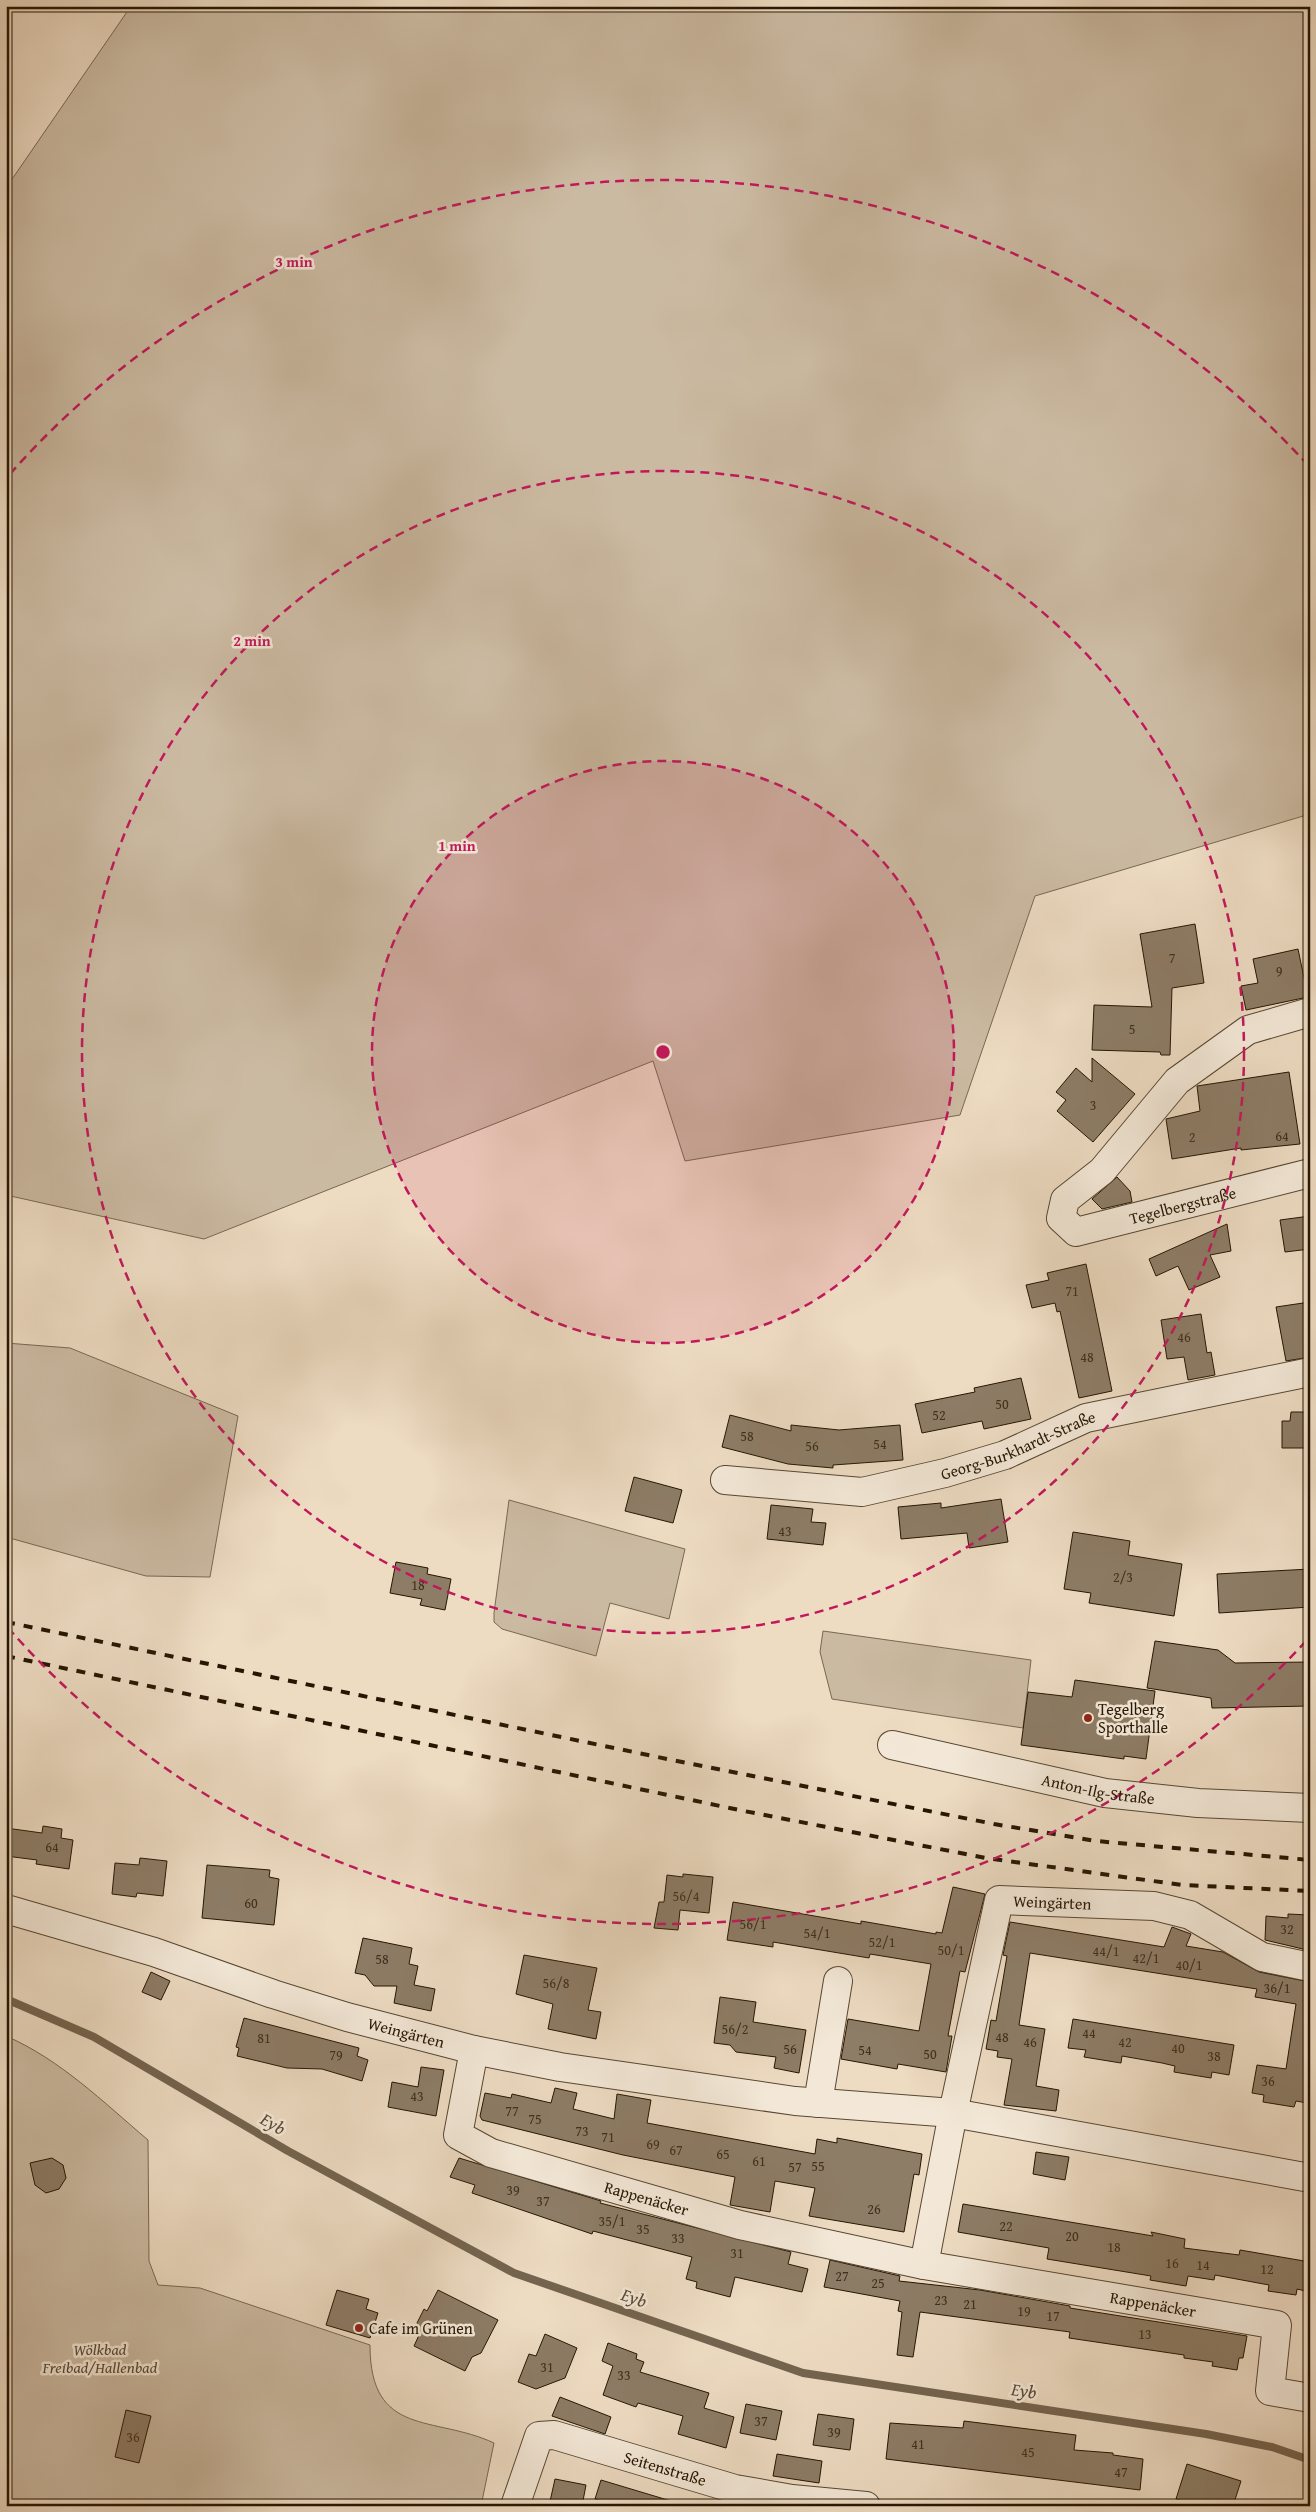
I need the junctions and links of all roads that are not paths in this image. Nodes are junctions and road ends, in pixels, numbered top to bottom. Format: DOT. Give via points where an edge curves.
graph roads {
  1 [pos="1310,1012"];
  2 [pos="1310,1173"];
  3 [pos="1310,1372"];
  4 [pos="725,1480"];
  5 [pos="892,1745"];
  6 [pos="1310,1808"];
  7 [pos="6,1909"];
  8 [pos="1310,1967"];
  9 [pos="838,1981"];
  10 [pos="474,2050"];
  11 [pos="818,2103"];
  12 [pos="953,2113"];
  13 [pos="1310,2178"];
  14 [pos="924,2265"];
  15 [pos="1310,2398"];
  16 [pos="515,2506"];
  17 [pos="866,2506"];
  1 -- 2 [label="street, Tegelbergstraße" via="1248,1030 1177,1081 1102,1171 1065,1200 1061,1218 1076,1232"];
  3 -- 4 [label="street, Georg-Burkhardt-Straße" via="1086,1418 1005,1455 862,1492"];
  5 -- 6 [label="street, Anton-Ilg-Straße" via="1105,1793 1198,1803"];
  7 -- 10 [label="street, Weingärten" via="154,1952 347,2017"];
  8 -- 12 [label="street, Weingärten" via="1262,1957 1190,1915 1154,1906 999,1900"];
  9 -- 11 [label="street"];
  10 -- 11 [label="street, Weingärten" via="570,2068"];
  10 -- 14 [label="street, Rappenäcker" via="458,2135 491,2153 740,2224"];
  11 -- 12 [label="street, Weingärten"];
  12 -- 13 [label="street, Weingärten"];
  12 -- 14 [label="street"];
  14 -- 15 [label="street, Rappenäcker" via="1277,2325 1270,2391"];
  16 -- 17 [label="street, Seitenstraße" via="538,2436 554,2435 735,2489"];
}
